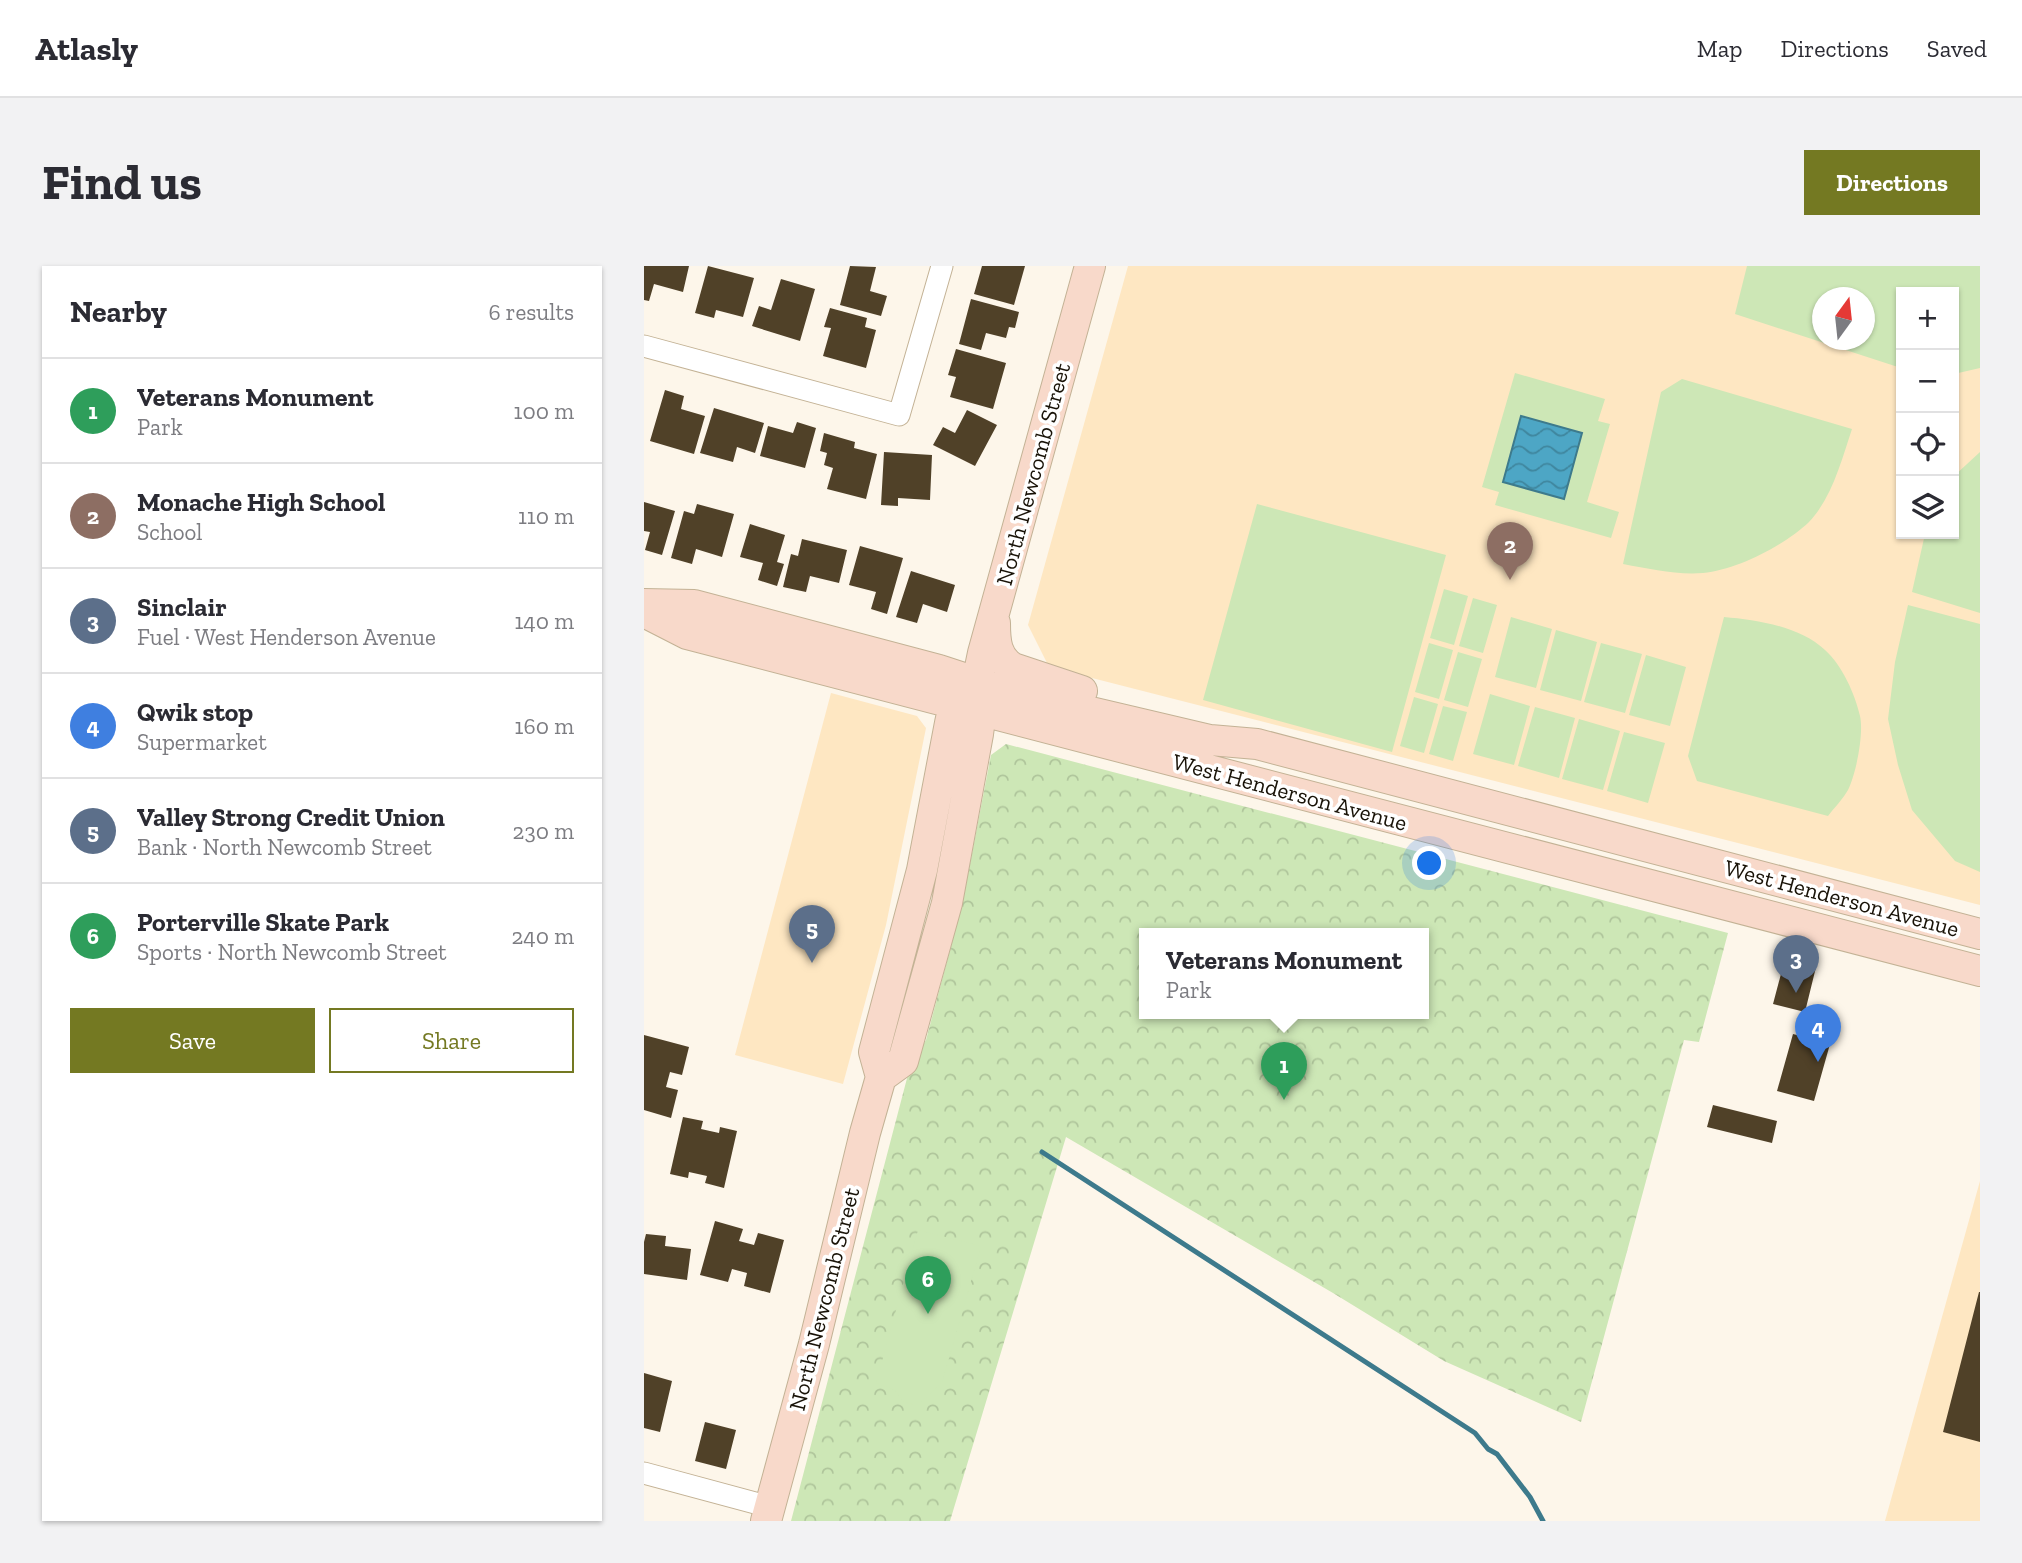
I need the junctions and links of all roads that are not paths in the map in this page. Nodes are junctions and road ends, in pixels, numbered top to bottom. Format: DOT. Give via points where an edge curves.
graph roads {
  1 [pos="942,266"];
  2 [pos="1090,266"];
  3 [pos="644,346"];
  4 [pos="644,604"];
  5 [pos="995,611"];
  6 [pos="644,612"];
  7 [pos="971,699"];
  8 [pos="1257,744"];
  9 [pos="1535,855"];
  10 [pos="1740,871"];
  11 [pos="1743,910"];
  12 [pos="909,918"];
  13 [pos="1980,936"];
  14 [pos="1980,971"];
  15 [pos="912,1031"];
  16 [pos="881,1077"];
  17 [pos="644,1473"];
  18 [pos="768,1514"];
  1 -- 3 [label="street" via="899,415"];
  2 -- 5 [label="main road, North Newcomb Street"];
  4 -- 7 [label="main road, West Henderson Avenue" via="694,606 939,670"];
  5 -- 7 [label="main road, North Newcomb Street"];
  5 -- 8 [label="main road" via="995,639 1005,664"];
  6 -- 7 [label="main road, West Henderson Avenue" via="687,634"];
  7 -- 8 [label="main road, West Henderson Avenue" via="1006,692 1210,740"];
  7 -- 9 [label="main road, West Henderson Avenue"];
  7 -- 12 [label="main road, North Newcomb Street"];
  7 -- 15 [label="main road, North Newcomb Street" via="947,902"];
  8 -- 10 [label="main road, West Henderson Avenue"];
  9 -- 10 [label="main road" via="1562,850 1606,856 1650,871 1721,882"];
  9 -- 11 [label="main road, West Henderson Avenue"];
  10 -- 13 [label="main road, West Henderson Avenue"];
  11 -- 13 [label="main road" via="1754,900 1768,897 1960,942"];
  11 -- 14 [label="main road, West Henderson Avenue"];
  12 -- 15 [label="main road" via="918,947 905,997"];
  12 -- 16 [label="main road, North Newcomb Street" via="874,1052"];
  15 -- 16 [label="main road, North Newcomb Street" via="903,1061"];
  16 -- 18 [label="main road, North Newcomb Street"];
  17 -- 18 [label="street"];
}
